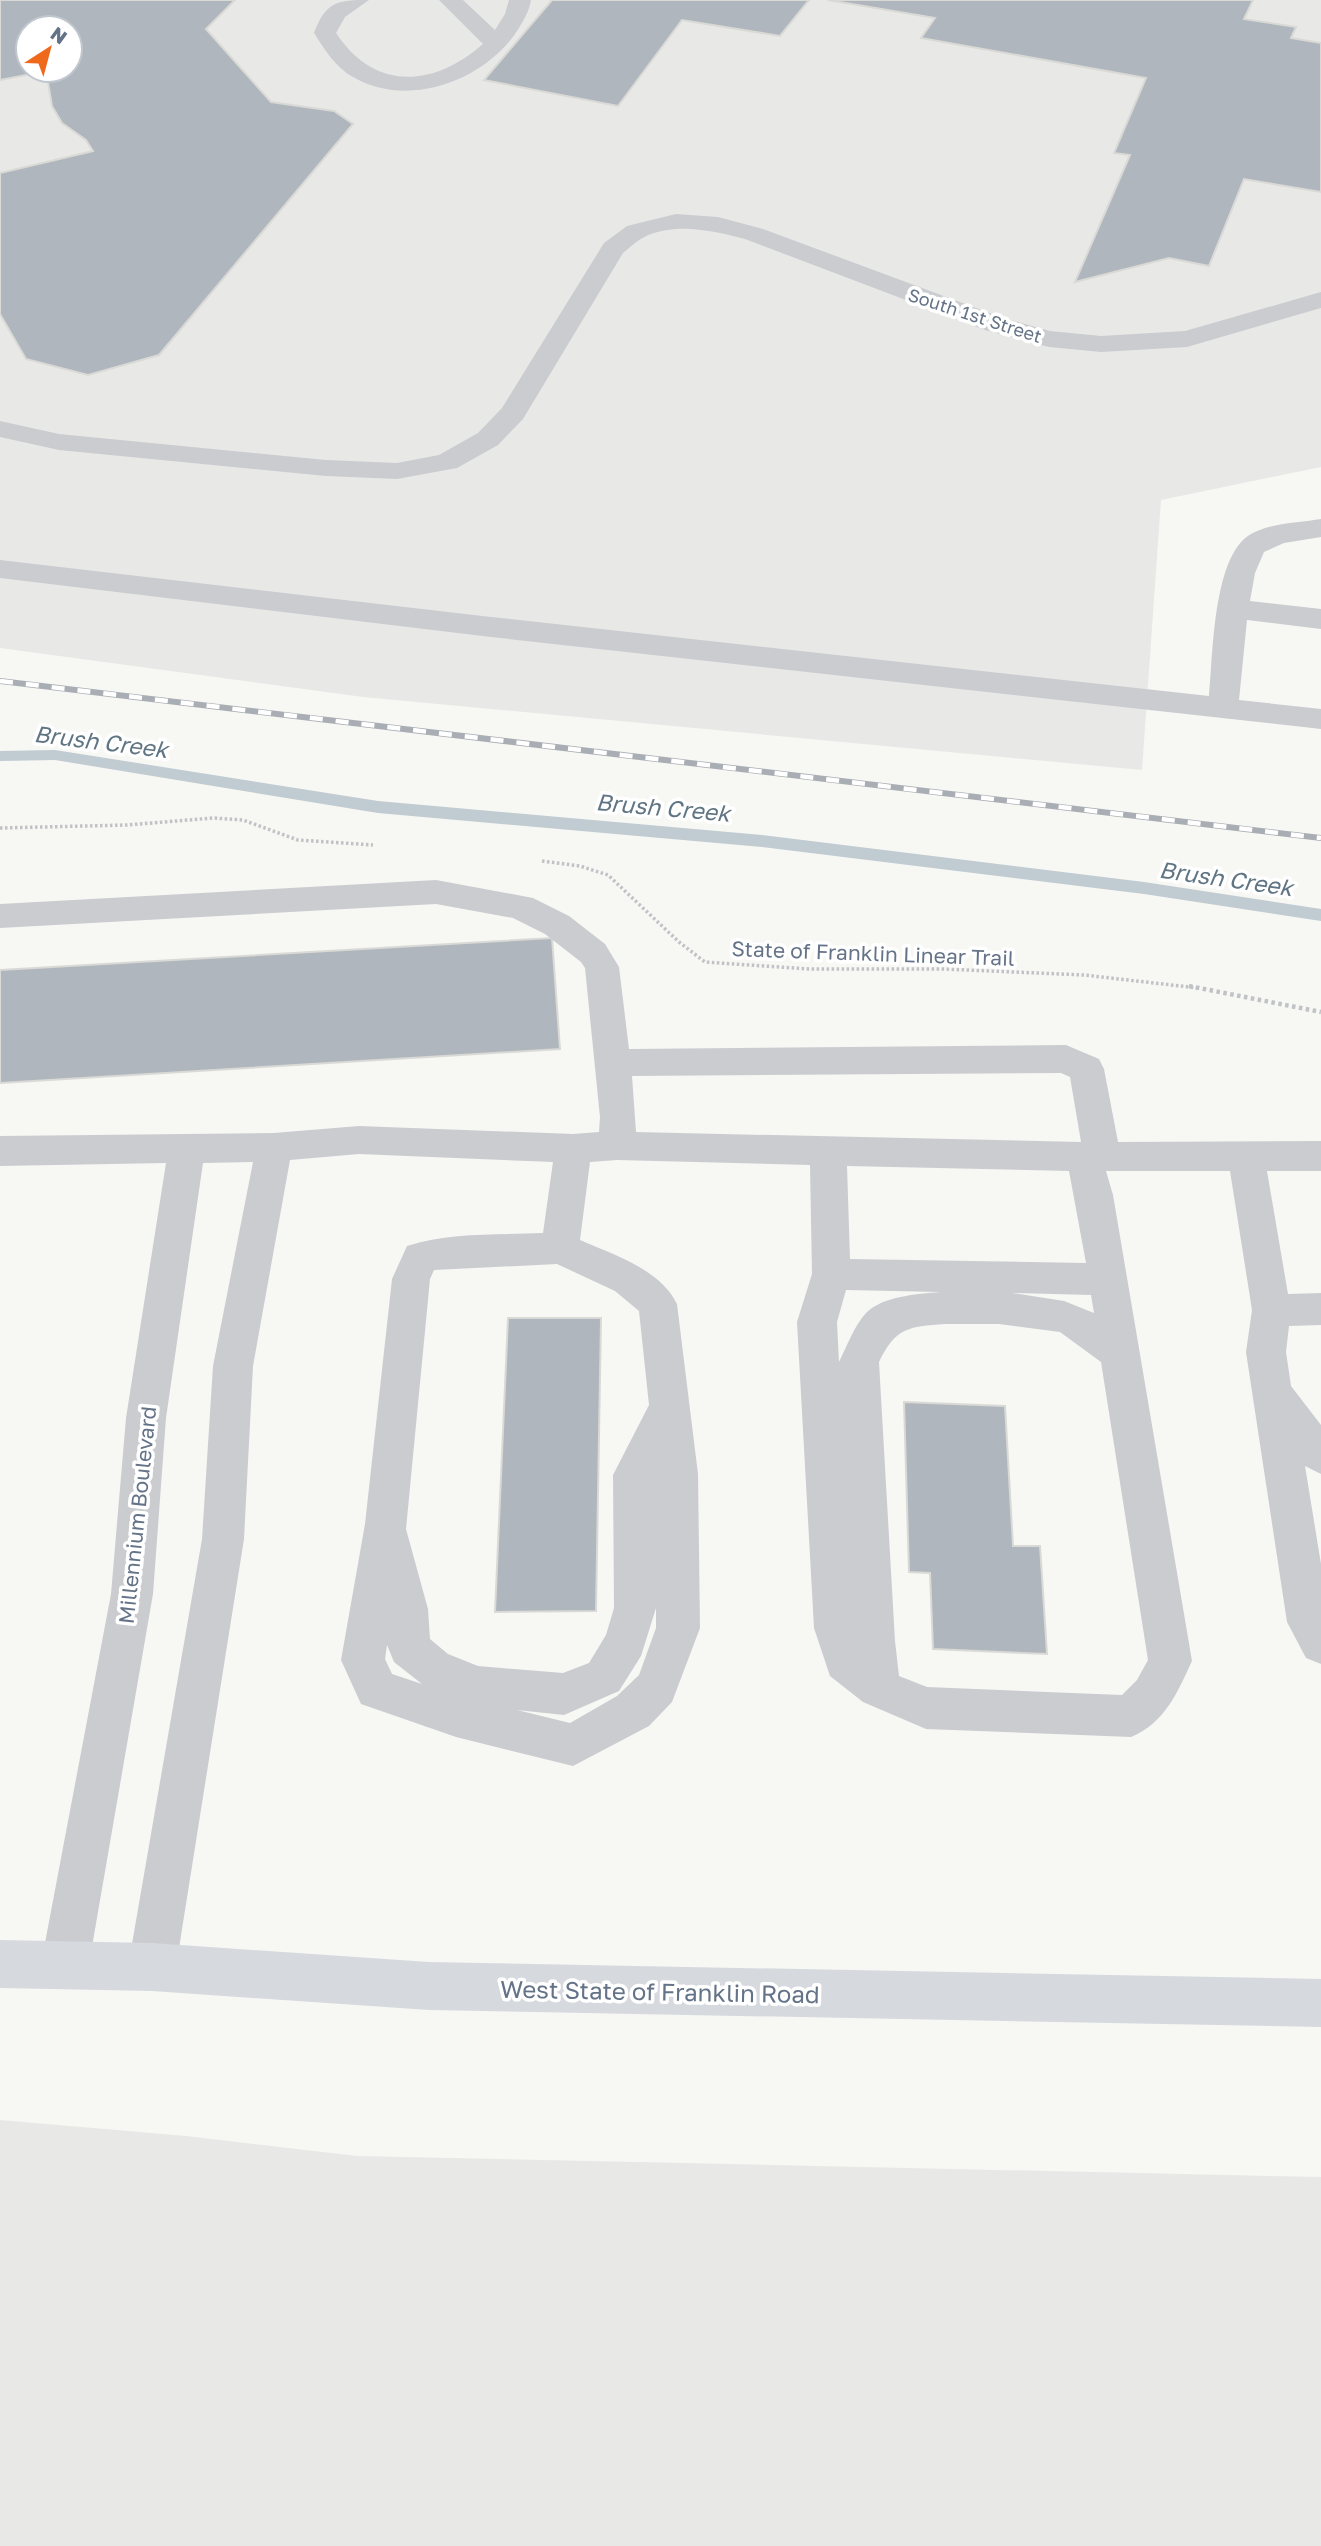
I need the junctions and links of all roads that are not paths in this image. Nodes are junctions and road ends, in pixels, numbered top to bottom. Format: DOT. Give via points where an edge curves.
graph roads {
  1 [pos="358,0"];
  2 [pos="450,0"];
  3 [pos="520,0"];
  4 [pos="496,44"];
  5 [pos="1321,300"];
  6 [pos="0,429"];
  7 [pos="1321,528"];
  8 [pos="0,569"];
  9 [pos="1234,609"];
  10 [pos="1321,619"];
  11 [pos="1223,708"];
  12 [pos="1321,719"];
  13 [pos="0,916"];
  14 [pos="611,1063"];
  15 [pos="617,1146"];
  16 [pos="187,1147"];
  17 [pos="274,1147"];
  18 [pos="573,1148"];
  19 [pos="0,1151"];
  20 [pos="828,1152"];
  21 [pos="1321,1156"];
  22 [pos="1093,1157"];
  23 [pos="1246,1157"];
  24 [pos="560,1248"];
  25 [pos="831,1274"];
  26 [pos="1108,1279"];
  27 [pos="1321,1309"];
  28 [pos="1271,1310"];
  29 [pos="1118,1352"];
  30 [pos="1272,1392"];
  31 [pos="1321,1456"];
  32 [pos="1321,1644"];
  33 [pos="879,1688"];
  34 [pos="0,1964"];
  35 [pos="65,1964"];
  36 [pos="152,1967"];
  37 [pos="1321,2003"];
  1 -- 4 [label="street" via="329,18 325,33 355,69 370,77 409,82 456,75 475,65"];
  2 -- 4 [label="street"];
  3 -- 4 [label="street" via="519,11"];
  5 -- 6 [label="street, South 1st Street" via="1186,339 1101,344 1049,339 926,300 754,234 719,224 676,222 636,231 613,248 513,413 488,439 447,462 397,471 326,468 59,442"];
  7 -- 9 [label="street" via="1269,537 1251,547 1242,562"];
  8 -- 11 [label="street"];
  9 -- 10 [label="street"];
  9 -- 11 [label="street"];
  11 -- 12 [label="street"];
  13 -- 14 [label="street" via="436,892 521,907 558,925 593,953 602,967"];
  14 -- 15 [label="street"];
  14 -- 22 [label="street" via="1066,1059 1086,1069 1098,1122"];
  15 -- 18 [label="street"];
  15 -- 20 [label="street"];
  16 -- 17 [label="street"];
  16 -- 19 [label="street"];
  16 -- 35 [label="street, Millennium Boulevard" via="146,1418 132,1594"];
  17 -- 18 [label="street" via="359,1140"];
  17 -- 36 [label="street" via="233,1366 223,1539"];
  18 -- 24 [label="street"];
  20 -- 22 [label="street"];
  20 -- 25 [label="street"];
  21 -- 23 [label="street"];
  22 -- 23 [label="street"];
  22 -- 26 [label="street" via="1094,1195"];
  23 -- 28 [label="street"];
  24 -- 24 [label="street" via="421,1257 411,1279 386,1524 407,1609 409,1648 433,1668 478,1686 564,1694 604,1677 626,1642 635,1608 634,1475 670,1406 658,1304 629,1280"];
  25 -- 26 [label="street"];
  25 -- 33 [label="street" via="817,1322 836,1628 845,1662"];
  26 -- 29 [label="street"];
  27 -- 28 [label="street"];
  28 -- 30 [label="street" via="1266,1353"];
  29 -- 33 [label="street" via="1067,1318 1019,1309 928,1308 898,1313 881,1323 859,1362"];
  29 -- 33 [label="street" via="1170,1661 1153,1695 1131,1716 926,1708"];
  30 -- 31 [label="street"];
  30 -- 32 [label="street" via="1310,1622"];
  34 -- 35 [label="highway, West State of Franklin Road"];
  35 -- 36 [label="highway, West State of Franklin Road"];
  36 -- 37 [label="highway, West State of Franklin Road" via="429,1986"];
}
